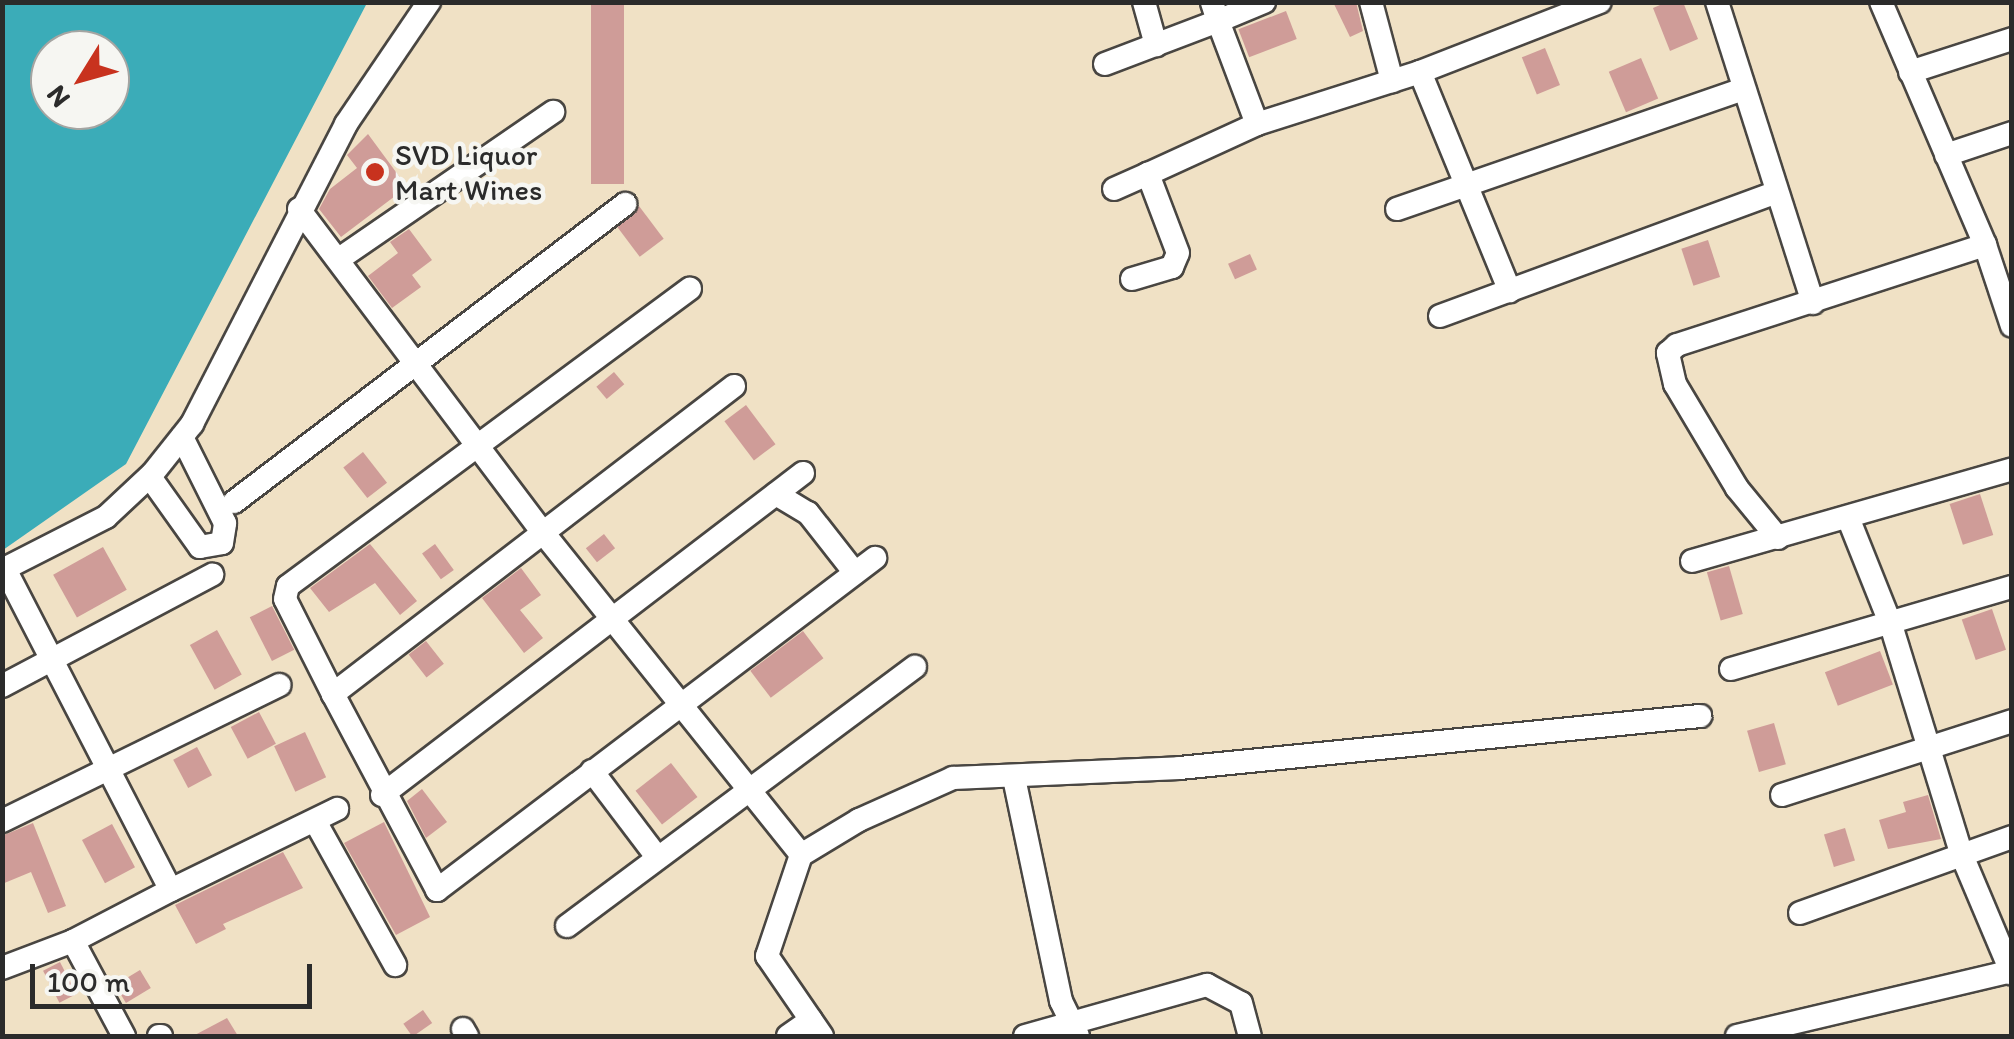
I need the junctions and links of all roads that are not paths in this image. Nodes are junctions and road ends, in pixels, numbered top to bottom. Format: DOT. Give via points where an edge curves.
graph roads {
  1 [pos="430,2"];
  2 [pos="1144,2"];
  3 [pos="1264,2"];
  4 [pos="1371,2"];
  5 [pos="1600,2"];
  6 [pos="1717,2"];
  7 [pos="1880,2"];
  8 [pos="1215,12"];
  9 [pos="2012,38"];
  10 [pos="1156,44"];
  11 [pos="1105,64"];
  12 [pos="1420,72"];
  13 [pos="1910,72"];
  14 [pos="1392,82"];
  15 [pos="1744,89"];
  16 [pos="553,112"];
  17 [pos="1258,124"];
  18 [pos="2012,133"];
  19 [pos="1946,155"];
  20 [pos="1148,174"];
  21 [pos="1466,182"];
  22 [pos="1114,190"];
  23 [pos="1775,193"];
  24 [pos="626,204"];
  25 [pos="1398,208"];
  26 [pos="299,209"];
  27 [pos="1985,245"];
  28 [pos="338,259"];
  29 [pos="1132,279"];
  30 [pos="690,289"];
  31 [pos="1510,291"];
  32 [pos="1813,302"];
  33 [pos="1440,316"];
  34 [pos="2012,326"];
  35 [pos="416,359"];
  36 [pos="734,386"];
  37 [pos="182,437"];
  38 [pos="479,445"];
  39 [pos="2012,468"];
  40 [pos="803,473"];
  41 [pos="150,477"];
  42 [pos="776,494"];
  43 [pos="234,502"];
  44 [pos="1848,520"];
  45 [pos="545,534"];
  46 [pos="1778,538"];
  47 [pos="875,558"];
  48 [pos="1692,560"];
  49 [pos="4,570"];
  50 [pos="855,573"];
  51 [pos="212,575"];
  52 [pos="2012,587"];
  53 [pos="614,620"];
  54 [pos="1891,625"];
  55 [pos="52,660"];
  56 [pos="915,667"];
  57 [pos="1732,669"];
  58 [pos="279,685"];
  59 [pos="2,686"];
  60 [pos="333,694"];
  61 [pos="682,702"];
  62 [pos="1700,716"];
  63 [pos="2012,721"];
  64 [pos="1929,748"];
  65 [pos="112,770"];
  66 [pos="592,771"];
  67 [pos="1014,778"];
  68 [pos="750,786"];
  69 [pos="382,794"];
  70 [pos="1782,795"];
  71 [pos="337,809"];
  72 [pos="316,820"];
  73 [pos="2,822"];
  74 [pos="2012,837"];
  75 [pos="1961,853"];
  76 [pos="801,855"];
  77 [pos="656,857"];
  78 [pos="172,890"];
  79 [pos="1800,913"];
  80 [pos="566,926"];
  81 [pos="73,940"];
  82 [pos="395,966"];
  83 [pos="2,968"];
  84 [pos="2011,972"];
  85 [pos="816,1028"];
  86 [pos="1073,1030"];
  87 [pos="124,1036"];
  88 [pos="788,1036"];
  89 [pos="1024,1036"];
  90 [pos="1250,1036"];
  91 [pos="1737,1036"];
  1 -- 26 [label="street" via="346,124"];
  2 -- 10 [label="street"];
  3 -- 8 [label="street"];
  4 -- 14 [label="street"];
  5 -- 12 [label="street"];
  6 -- 15 [label="street"];
  7 -- 13 [label="street"];
  8 -- 10 [label="street"];
  8 -- 17 [label="street"];
  9 -- 13 [label="street"];
  10 -- 11 [label="street"];
  12 -- 14 [label="street"];
  12 -- 21 [label="street"];
  13 -- 19 [label="street"];
  14 -- 17 [label="street"];
  15 -- 21 [label="street"];
  15 -- 23 [label="street"];
  16 -- 28 [label="street"];
  17 -- 20 [label="street"];
  18 -- 19 [label="street"];
  19 -- 27 [label="street"];
  20 -- 22 [label="street"];
  20 -- 29 [label="street" via="1178,253 1172,267"];
  21 -- 25 [label="street"];
  21 -- 31 [label="street"];
  23 -- 31 [label="street"];
  23 -- 32 [label="street"];
  24 -- 35 [label="street"];
  26 -- 28 [label="street"];
  26 -- 37 [label="street"];
  27 -- 32 [label="street"];
  27 -- 34 [label="street"];
  28 -- 35 [label="street"];
  30 -- 38 [label="street"];
  31 -- 33 [label="street"];
  32 -- 46 [label="street" via="1668,353 1675,384 1737,488"];
  35 -- 38 [label="street"];
  35 -- 43 [label="street"];
  36 -- 45 [label="street"];
  37 -- 41 [label="street"];
  37 -- 41 [label="street" via="225,524 222,543 200,546"];
  38 -- 45 [label="street"];
  38 -- 60 [label="street" via="288,586 285,600"];
  39 -- 44 [label="street"];
  40 -- 42 [label="street"];
  41 -- 49 [label="street" via="106,517"];
  42 -- 50 [label="street" via="808,512"];
  42 -- 53 [label="street"];
  44 -- 46 [label="street"];
  44 -- 54 [label="street"];
  45 -- 53 [label="street"];
  45 -- 60 [label="street"];
  46 -- 48 [label="street"];
  47 -- 50 [label="street"];
  49 -- 55 [label="street"];
  50 -- 61 [label="street"];
  51 -- 55 [label="street"];
  52 -- 54 [label="street"];
  53 -- 61 [label="street"];
  53 -- 69 [label="street"];
  54 -- 57 [label="street"];
  54 -- 64 [label="street"];
  55 -- 59 [label="street"];
  55 -- 65 [label="street"];
  56 -- 68 [label="street"];
  58 -- 65 [label="street"];
  60 -- 69 [label="street"];
  61 -- 66 [label="street"];
  61 -- 68 [label="street"];
  62 -- 67 [label="street"];
  63 -- 64 [label="street"];
  64 -- 70 [label="street"];
  64 -- 75 [label="street"];
  65 -- 73 [label="street"];
  65 -- 78 [label="street"];
  66 -- 69 [label="street" via="437,890"];
  66 -- 77 [label="street"];
  67 -- 76 [label="street" via="954,778"];
  67 -- 86 [label="street"];
  68 -- 76 [label="street"];
  68 -- 77 [label="street"];
  71 -- 72 [label="street"];
  72 -- 78 [label="street"];
  72 -- 82 [label="street"];
  74 -- 75 [label="street"];
  75 -- 79 [label="street"];
  75 -- 84 [label="street"];
  76 -- 85 [label="street" via="767,956"];
  77 -- 80 [label="street"];
  78 -- 81 [label="street"];
  81 -- 83 [label="street"];
  81 -- 87 [label="street"];
  84 -- 91 [label="street"];
  85 -- 88 [label="street"];
  86 -- 89 [label="street"];
  86 -- 90 [label="street" via="1206,985 1241,1003"];
}
